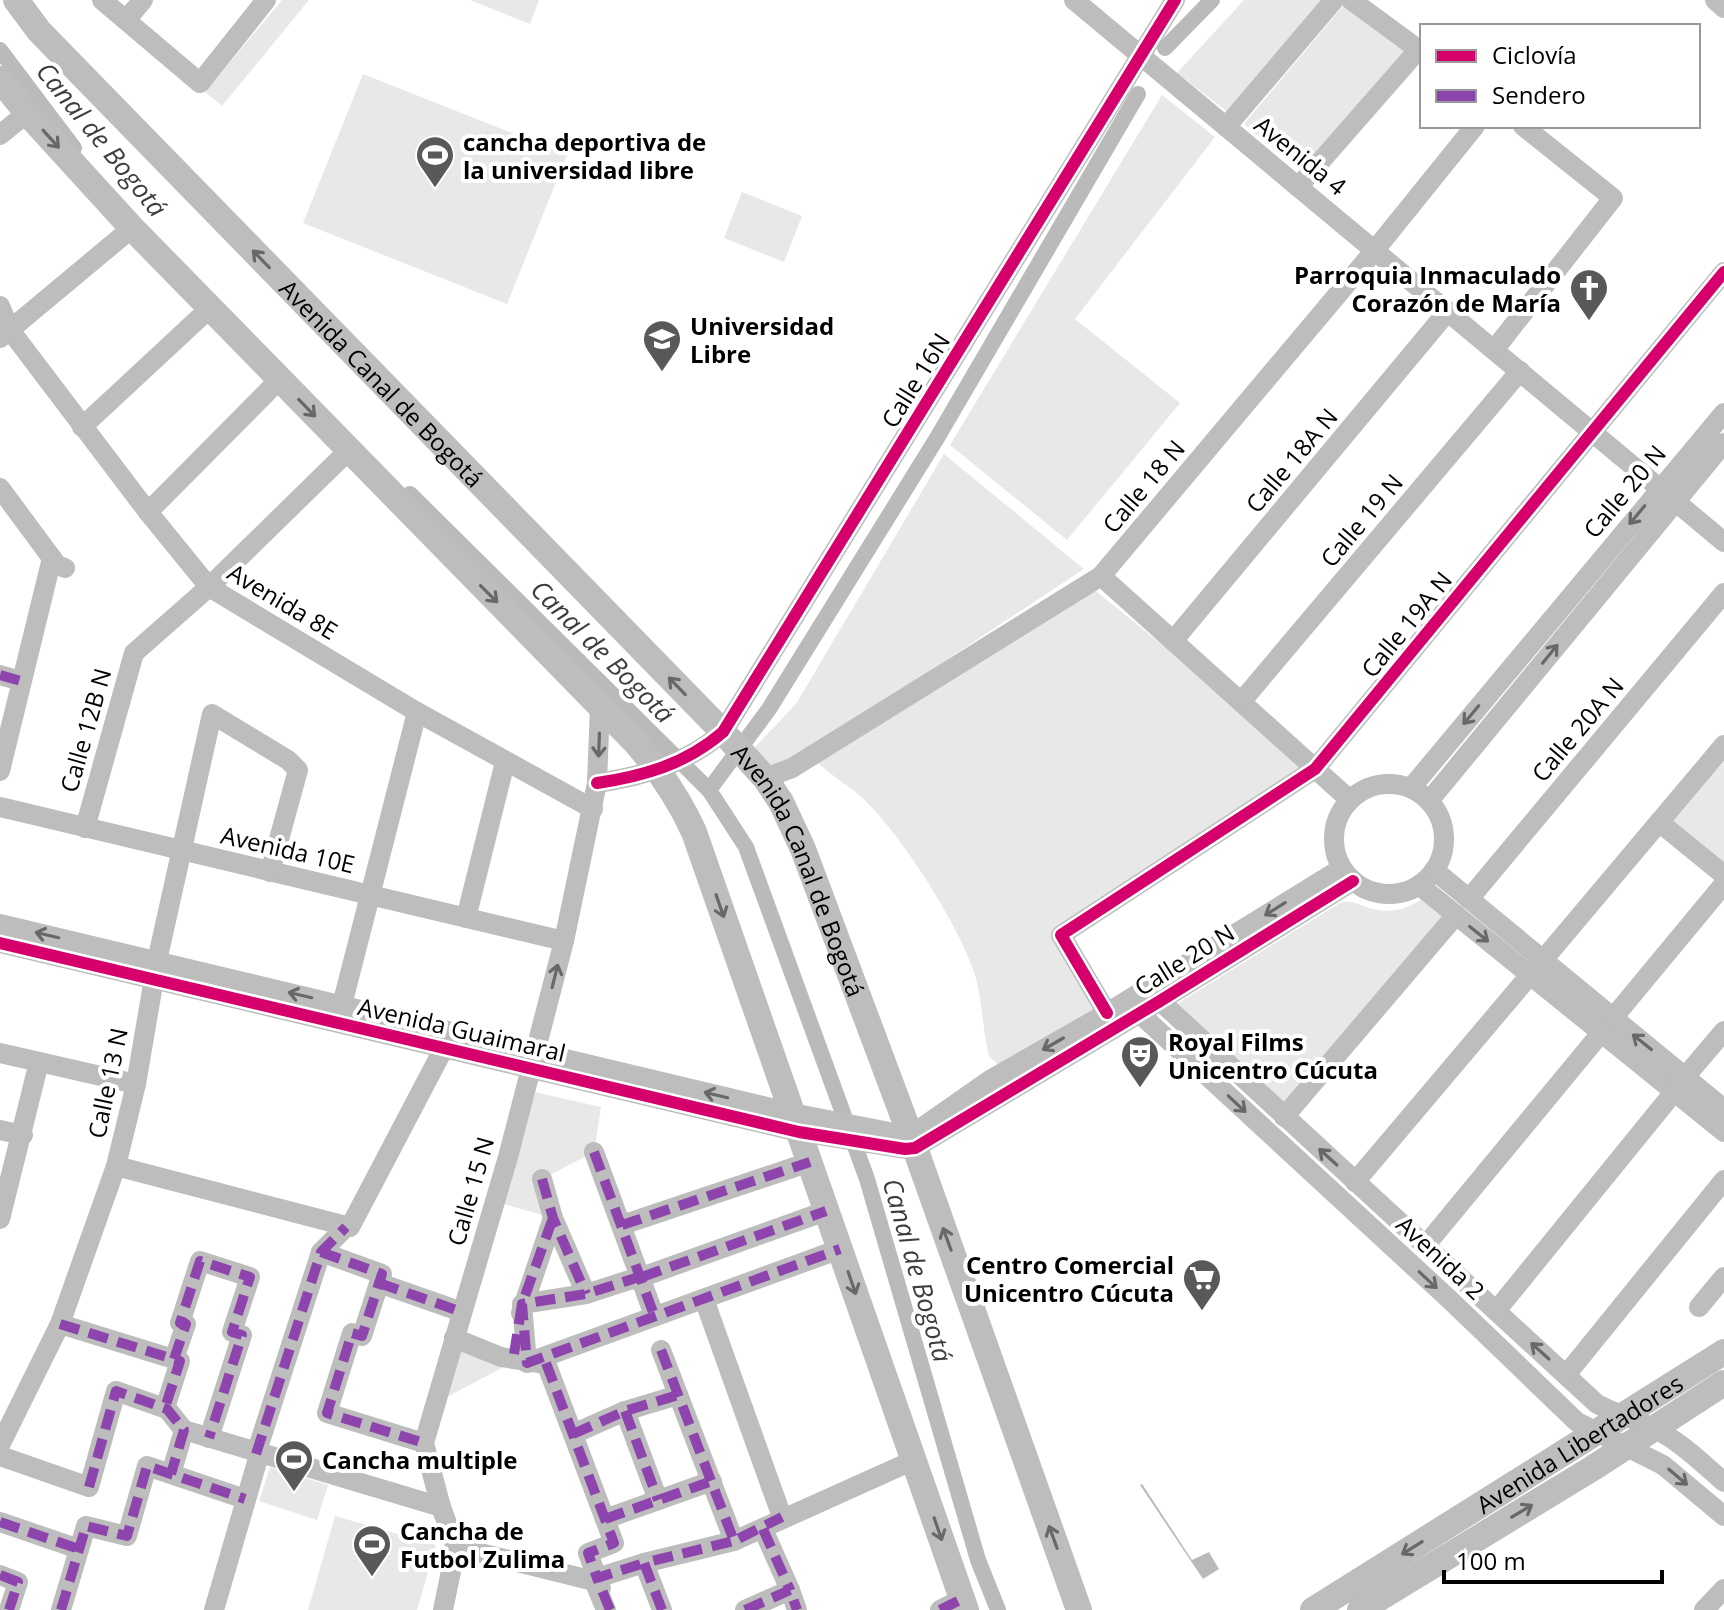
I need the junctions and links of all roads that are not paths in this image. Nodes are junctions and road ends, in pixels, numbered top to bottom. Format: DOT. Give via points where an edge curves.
graph roads {
  1 [pos="17,0"];
  2 [pos="102,0"];
  3 [pos="143,0"];
  4 [pos="266,0"];
  5 [pos="1074,0"];
  6 [pos="1175,0"];
  7 [pos="1334,0"];
  8 [pos="1351,0"];
  9 [pos="1715,0"];
  10 [pos="1724,8"];
  11 [pos="126,20"];
  12 [pos="1420,50"];
  13 [pos="1141,57"];
  14 [pos="0,79"];
  15 [pos="27,113"];
  16 [pos="1226,127"];
  17 [pos="1473,128"];
  18 [pos="1526,128"];
  19 [pos="0,135"];
  20 [pos="1298,187"];
  21 [pos="132,228"];
  22 [pos="1375,250"];
  23 [pos="1724,272"];
  24 [pos="0,306"];
  25 [pos="210,308"];
  26 [pos="1448,311"];
  27 [pos="5,335"];
  28 [pos="1494,350"];
  29 [pos="1520,371"];
  30 [pos="280,379"];
  31 [pos="1724,413"];
  32 [pos="82,427"];
  33 [pos="1592,432"];
  34 [pos="1724,443"];
  35 [pos="348,451"];
  36 [pos="0,488"];
  37 [pos="1668,494"];
  38 [pos="148,512"];
  39 [pos="1724,542"];
  40 [pos="1101,576"];
  41 [pos="209,587"];
  42 [pos="1724,593"];
  43 [pos="1173,641"];
  44 [pos="0,675"];
  45 [pos="21,681"];
  46 [pos="1241,702"];
  47 [pos="600,706"];
  48 [pos="417,712"];
  49 [pos="722,738"];
  50 [pos="1724,745"];
  51 [pos="505,762"];
  52 [pos="666,768"];
  53 [pos="1315,769"];
  54 [pos="0,771"];
  55 [pos="760,772"];
  56 [pos="597,783"];
  57 [pos="1411,788"];
  58 [pos="1350,800"];
  59 [pos="1429,801"];
  60 [pos="0,807"];
  61 [pos="593,809"];
  62 [pos="1659,822"];
  63 [pos="85,828"];
  64 [pos="181,850"];
  65 [pos="1434,870"];
  66 [pos="270,872"];
  67 [pos="1347,874"];
  68 [pos="1724,875"];
  69 [pos="1724,884"];
  70 [pos="1419,885"];
  71 [pos="370,895"];
  72 [pos="1463,907"];
  73 [pos="466,918"];
  74 [pos="0,924"];
  75 [pos="564,941"];
  76 [pos="0,943"];
  77 [pos="1536,968"];
  78 [pos="155,970"];
  79 [pos="1160,1001"];
  80 [pos="342,1005"];
  81 [pos="1107,1013"];
  82 [pos="1139,1013"];
  83 [pos="1607,1025"];
  84 [pos="1724,1031"];
  85 [pos="444,1048"];
  86 [pos="0,1053"];
  87 [pos="533,1060"];
  88 [pos="39,1062"];
  89 [pos="136,1084"];
  90 [pos="1680,1085"];
  91 [pos="1724,1109"];
  92 [pos="1284,1117"];
  93 [pos="803,1124"];
  94 [pos="0,1130"];
  95 [pos="1724,1132"];
  96 [pos="23,1135"];
  97 [pos="907,1142"];
  98 [pos="594,1152"];
  99 [pos="810,1162"];
  100 [pos="116,1166"];
  101 [pos="542,1179"];
  102 [pos="1724,1180"];
  103 [pos="1355,1182"];
  104 [pos="826,1211"];
  105 [pos="553,1218"];
  106 [pos="0,1219"];
  107 [pos="622,1225"];
  108 [pos="348,1227"];
  109 [pos="1425,1246"];
  110 [pos="840,1249"];
  111 [pos="321,1252"];
  112 [pos="642,1276"];
  113 [pos="1724,1277"];
  114 [pos="379,1283"];
  115 [pos="586,1294"];
  116 [pos="522,1304"];
  117 [pos="705,1304"];
  118 [pos="1699,1307"];
  119 [pos="1496,1311"];
  120 [pos="462,1312"];
  121 [pos="654,1315"];
  122 [pos="60,1324"];
  123 [pos="454,1338"];
  124 [pos="661,1350"];
  125 [pos="1724,1352"];
  126 [pos="174,1359"];
  127 [pos="529,1360"];
  128 [pos="1566,1375"];
  129 [pos="1724,1383"];
  130 [pos="678,1395"];
  131 [pos="165,1408"];
  132 [pos="625,1411"];
  133 [pos="1622,1417"];
  134 [pos="1654,1428"];
  135 [pos="184,1430"];
  136 [pos="1597,1433"];
  137 [pos="573,1434"];
  138 [pos="209,1438"];
  139 [pos="424,1443"];
  140 [pos="0,1445"];
  141 [pos="1626,1447"];
  142 [pos="258,1454"];
  143 [pos="0,1456"];
  144 [pos="914,1460"];
  145 [pos="171,1474"];
  146 [pos="712,1481"];
  147 [pos="1724,1482"];
  148 [pos="245,1499"];
  149 [pos="658,1500"];
  150 [pos="441,1507"];
  151 [pos="1724,1516"];
  152 [pos="782,1517"];
  153 [pos="605,1519"];
  154 [pos="0,1522"];
  155 [pos="763,1529"];
  156 [pos="734,1541"];
  157 [pos="456,1547"];
  158 [pos="79,1549"];
  159 [pos="644,1563"];
  160 [pos="0,1575"];
  161 [pos="597,1578"];
  162 [pos="1724,1589"];
  163 [pos="790,1590"];
  164 [pos="956,1606"];
  165 [pos="9,1610"];
  166 [pos="61,1610"];
  167 [pos="214,1610"];
  168 [pos="443,1610"];
  169 [pos="608,1610"];
  170 [pos="662,1610"];
  171 [pos="745,1610"];
  172 [pos="797,1610"];
  173 [pos="1079,1610"];
  174 [pos="1313,1610"];
  175 [pos="1360,1610"];
  176 [pos="1704,1610"];
  49 -- 1 [label="main road, Avenida Canal de Bogotá, one-way" via="39,31"];
  2 -- 11 [label="street"];
  3 -- 11 [label="street"];
  4 -- 11 [label="street" via="200,83"];
  5 -- 13 [label="street, Avenida 4"];
  6 -- 13 [label="street, Calle 16N"];
  7 -- 16 [label="street"];
  8 -- 12 [label="street"];
  9 -- 10 [label="street"];
  12 -- 20 [label="street"];
  13 -- 16 [label="street, Avenida 4"];
  13 -- 49 [label="street, Calle 16N"];
  14 -- 15 [label="main road"];
  15 -- 19 [label="street"];
  15 -- 21 [label="main road, one-way"];
  16 -- 20 [label="street, Avenida 4"];
  17 -- 22 [label="street, Calle 18 N"];
  18 -- 28 [label="street" via="1613,198"];
  20 -- 22 [label="street, Avenida 4"];
  21 -- 25 [label="main road"];
  21 -- 27 [label="street"];
  22 -- 26 [label="street, Avenida 4"];
  22 -- 40 [label="street, Calle 18 N"];
  23 -- 33 [label="street, Calle 19A N"];
  24 -- 27 [label="street, Avenida 8E"];
  25 -- 30 [label="main road"];
  25 -- 32 [label="street"];
  26 -- 28 [label="street, Avenida 4"];
  26 -- 43 [label="street, Calle 18A N"];
  27 -- 32 [label="street, Avenida 8E"];
  28 -- 29 [label="street, Avenida 4"];
  29 -- 33 [label="street, Avenida 4"];
  29 -- 46 [label="street, Calle 19 N"];
  30 -- 35 [label="main road, one-way"];
  30 -- 38 [label="street"];
  31 -- 37 [label="street, Calle 20 N"];
  32 -- 38 [label="street, Avenida 8E"];
  33 -- 37 [label="street, Avenida 4"];
  33 -- 53 [label="street, Calle 19A N"];
  34 -- 37 [label="street, Calle 20 N"];
  35 -- 41 [label="street, Calle 12B N"];
  35 -- 47 [label="main road, one-way"];
  36 -- 45 [label="street" via="58,563"];
  37 -- 39 [label="street, Avenida 4"];
  37 -- 57 [label="street, Calle 20 N, one-way"];
  59 -- 37 [label="street, Calle 20 N, one-way"];
  38 -- 41 [label="street, Avenida 8E"];
  40 -- 43 [label="street"];
  40 -- 55 [label="street, Calle 18 N" via="792,768"];
  41 -- 48 [label="street, Avenida 8E"];
  41 -- 63 [label="street, Calle 12B N" via="134,653"];
  42 -- 72 [label="street, Calle 20A N"];
  43 -- 46 [label="street"];
  44 -- 45 [label="street"];
  45 -- 54 [label="street"];
  46 -- 53 [label="street"];
  47 -- 52 [label="main road"];
  47 -- 56 [label="street, Calle 15 N, one-way"];
  48 -- 51 [label="street, Avenida 8E"];
  48 -- 71 [label="street"];
  49 -- 52 [label="street, Calle 16N"];
  49 -- 55 [label="main road, Avenida Canal de Bogotá"];
  50 -- 62 [label="street"];
  51 -- 61 [label="street, Avenida 8E"];
  51 -- 73 [label="street"];
  52 -- 56 [label="street"];
  52 -- 93 [label="main road, one-way"];
  53 -- 58 [label="street"];
  53 -- 81 [label="street, Calle 19A N" via="1061,935"];
  55 -- 97 [label="main road, Avenida Canal de Bogotá" via="803,849"];
  56 -- 61 [label="street, Calle 15 N"];
  57 -- 58 [label="street" via="1379,785"];
  57 -- 59 [label="street"];
  58 -- 67 [label="street" via="1334,833 1335,851"];
  59 -- 65 [label="street" via="1444,835"];
  60 -- 63 [label="street, Avenida 10E"];
  61 -- 75 [label="street, Calle 15 N"];
  62 -- 68 [label="street"];
  62 -- 77 [label="street"];
  63 -- 64 [label="street, Avenida 10E"];
  64 -- 66 [label="street, Avenida 10E"];
  64 -- 66 [label="street, Calle 13 N" via="212,714 298,770"];
  64 -- 78 [label="street, Calle 13 N"];
  65 -- 70 [label="street"];
  65 -- 72 [label="street"];
  66 -- 71 [label="street, Avenida 10E"];
  67 -- 70 [label="street" via="1368,890 1385,894"];
  67 -- 79 [label="street, Calle 20 N"];
  67 -- 81 [label="street, Calle 20 N, one-way"];
  69 -- 83 [label="street"];
  70 -- 72 [label="street"];
  71 -- 73 [label="street, Avenida 10E"];
  71 -- 80 [label="street"];
  72 -- 77 [label="street"];
  72 -- 92 [label="street, Calle 20A N"];
  73 -- 75 [label="street, Avenida 10E"];
  78 -- 74 [label="street, Avenida Guaimaral, one-way"];
  87 -- 75 [label="street, Calle 15 N, one-way"];
  76 -- 78 [label="street, Avenida Guaimaral"];
  77 -- 83 [label="street"];
  77 -- 103 [label="street"];
  80 -- 78 [label="street, Avenida Guaimaral, one-way"];
  78 -- 85 [label="street, Avenida Guaimaral"];
  78 -- 89 [label="street, Calle 13 N"];
  79 -- 82 [label="street, Calle 20 N"];
  79 -- 92 [label="street, Avenida 2"];
  80 -- 87 [label="street, Avenida Guaimaral"];
  81 -- 97 [label="street, Calle 20 N, one-way" via="990,1080"];
  82 -- 97 [label="street, Calle 20 N"];
  82 -- 136 [label="street, Avenida 2, one-way" via="1577,1422"];
  83 -- 90 [label="street"];
  83 -- 109 [label="street"];
  84 -- 90 [label="street"];
  85 -- 87 [label="street, Avenida Guaimaral"];
  85 -- 108 [label="street"];
  86 -- 88 [label="street"];
  87 -- 93 [label="street, Avenida Guaimaral"];
  87 -- 120 [label="street, Calle 15 N"];
  88 -- 89 [label="street"];
  88 -- 96 [label="street"];
  89 -- 100 [label="street, Calle 13 N"];
  90 -- 91 [label="street"];
  90 -- 95 [label="street"];
  90 -- 119 [label="street"];
  103 -- 92 [label="street, Avenida 2, one-way"];
  93 -- 97 [label="street, Avenida Guaimaral"];
  93 -- 99 [label="main road"];
  94 -- 96 [label="street"];
  96 -- 106 [label="street"];
  173 -- 97 [label="main road, Avenida Canal de Bogotá, one-way"];
  98 -- 107 [label="street"];
  99 -- 104 [label="main road"];
  99 -- 107 [label="street"];
  100 -- 108 [label="street"];
  100 -- 122 [label="street, Calle 13 N"];
  101 -- 105 [label="street"];
  102 -- 128 [label="street"];
  103 -- 109 [label="street, Avenida 2"];
  104 -- 110 [label="main road"];
  104 -- 112 [label="street"];
  105 -- 115 [label="street"];
  105 -- 116 [label="street"];
  107 -- 112 [label="street"];
  108 -- 111 [label="street"];
  109 -- 119 [label="street, Avenida 2"];
  110 -- 117 [label="street"];
  110 -- 144 [label="main road, one-way"];
  111 -- 114 [label="street" via="382,1274"];
  111 -- 142 [label="street"];
  112 -- 115 [label="street"];
  112 -- 121 [label="street"];
  113 -- 118 [label="street"];
  114 -- 120 [label="street"];
  114 -- 139 [label="street" via="362,1336 352,1333 327,1413"];
  115 -- 116 [label="street"];
  116 -- 127 [label="street"];
  117 -- 121 [label="street"];
  117 -- 127 [label="street"];
  117 -- 152 [label="street"];
  128 -- 119 [label="street, Avenida 2, one-way"];
  120 -- 123 [label="street, Calle 15 N"];
  121 -- 127 [label="street"];
  122 -- 126 [label="street"];
  122 -- 140 [label="street, Calle 13 N"];
  123 -- 127 [label="street" via="485,1352"];
  123 -- 139 [label="street, Calle 15 N"];
  124 -- 130 [label="street"];
  125 -- 133 [label="main road, Avenida Libertadores"];
  126 -- 131 [label="street" via="180,1361"];
  126 -- 138 [label="street" via="200,1261 250,1277 232,1332 242,1335"];
  127 -- 137 [label="street"];
  128 -- 133 [label="street, Avenida 2" via="1597,1404"];
  129 -- 134 [label="main road, Avenida Libertadores"];
  130 -- 132 [label="street"];
  130 -- 146 [label="street"];
  131 -- 135 [label="street"];
  131 -- 143 [label="street" via="116,1391 89,1487"];
  132 -- 137 [label="street"];
  132 -- 149 [label="street"];
  133 -- 134 [label="street, Avenida 2"];
  133 -- 136 [label="main road, Avenida Libertadores"];
  134 -- 141 [label="main road, Avenida Libertadores"];
  134 -- 147 [label="street, Avenida 2"];
  135 -- 138 [label="street"];
  135 -- 145 [label="street"];
  136 -- 141 [label="street, Avenida 2"];
  136 -- 174 [label="main road, Avenida Libertadores, one-way"];
  137 -- 153 [label="street"];
  138 -- 142 [label="street"];
  139 -- 150 [label="street"];
  141 -- 151 [label="street, Avenida 2, one-way" via="1663,1465"];
  175 -- 141 [label="main road, Avenida Libertadores, one-way"];
  142 -- 148 [label="street"];
  142 -- 150 [label="street"];
  144 -- 152 [label="street"];
  144 -- 164 [label="main road, one-way"];
  145 -- 148 [label="street"];
  145 -- 158 [label="street" via="147,1466 127,1536 86,1526"];
  146 -- 149 [label="street"];
  146 -- 156 [label="street"];
  148 -- 167 [label="street"];
  149 -- 153 [label="street"];
  150 -- 157 [label="street"];
  152 -- 155 [label="street"];
  153 -- 161 [label="street" via="614,1543 588,1553"];
  154 -- 158 [label="street"];
  155 -- 156 [label="street"];
  155 -- 163 [label="street"];
  156 -- 159 [label="street"];
  157 -- 168 [label="street"];
  157 -- 169 [label="street" via="594,1581"];
  158 -- 166 [label="street"];
  159 -- 161 [label="street"];
  159 -- 170 [label="street"];
  160 -- 165 [label="street" via="18,1582"];
  161 -- 169 [label="street"];
  162 -- 176 [label="street"];
  163 -- 171 [label="street"];
  163 -- 172 [label="street"];
}
